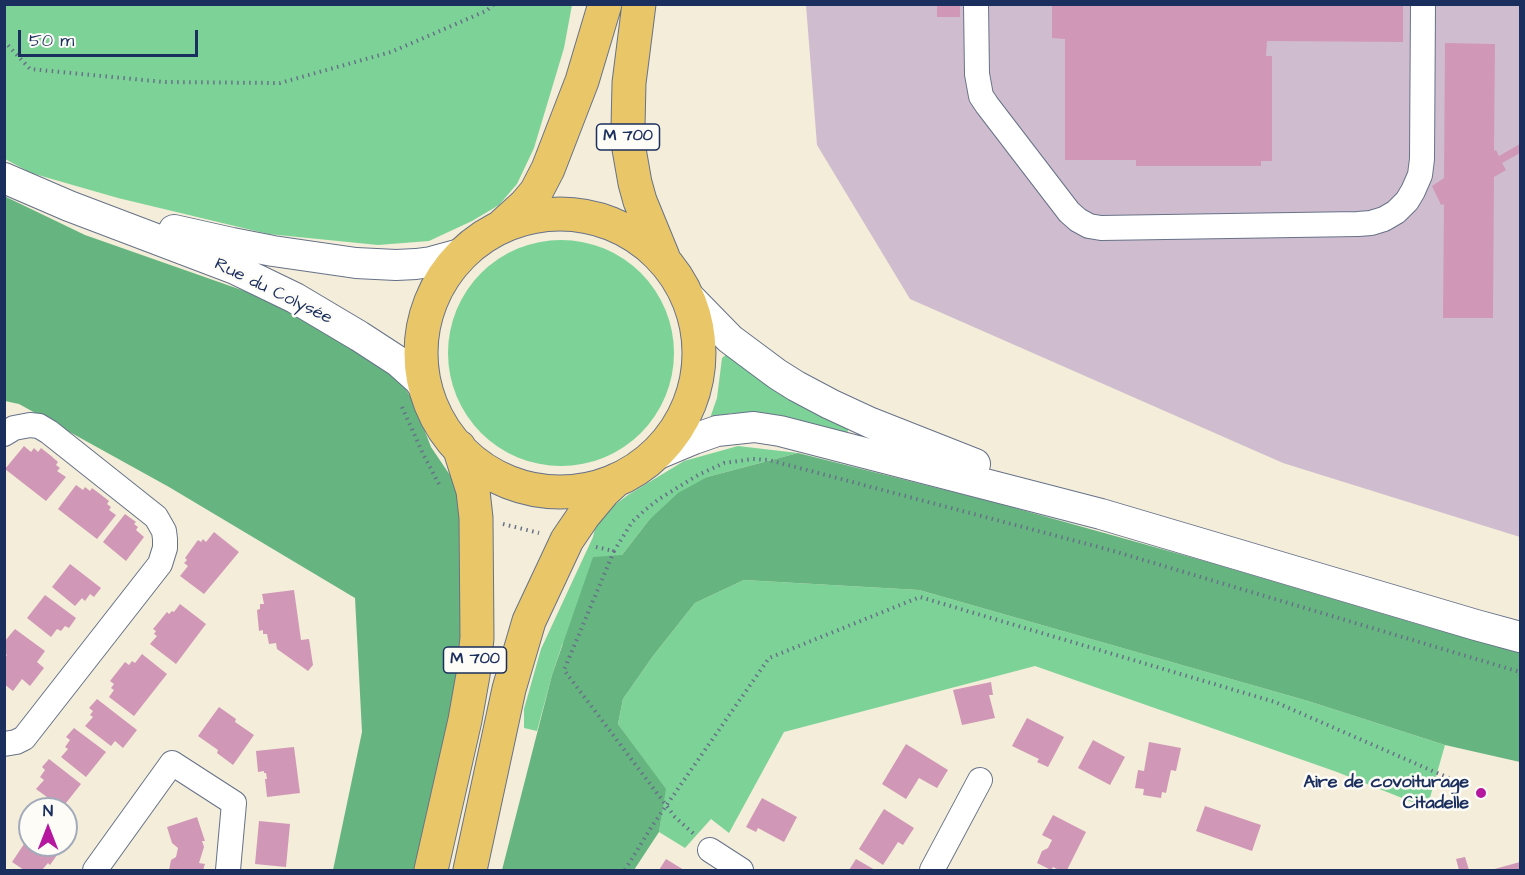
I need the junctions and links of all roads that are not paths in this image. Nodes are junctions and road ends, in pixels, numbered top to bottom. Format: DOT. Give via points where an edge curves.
graph roads {
  1 [pos="605,4"];
  2 [pos="639,4"];
  3 [pos="976,4"];
  4 [pos="1424,4"];
  5 [pos="4,178"];
  6 [pos="69,206"];
  7 [pos="499,228"];
  8 [pos="464,253"];
  9 [pos="667,264"];
  10 [pos="686,294"];
  11 [pos="413,395"];
  12 [pos="4,434"];
  13 [pos="459,447"];
  14 [pos="651,458"];
  15 [pos="618,479"];
  16 [pos="1101,514"];
  17 [pos="1476,625"];
  18 [pos="1521,630"];
  19 [pos="1521,637"];
  20 [pos="4,744"];
  21 [pos="980,780"];
  22 [pos="710,850"];
  23 [pos="95,870"];
  24 [pos="228,870"];
  25 [pos="431,870"];
  26 [pos="470,870"];
  27 [pos="741,870"];
  28 [pos="932,870"];
  1 -- 7 [label="highway" via="582,81 548,169 536,192"];
  2 -- 9 [label="highway, M 700" via="629,83 629,149 634,183"];
  3 -- 4 [label="street" via="976,74 981,96 1069,212 1089,226 1101,228 1358,224 1384,219 1396,212 1407,201 1420,175"];
  5 -- 6 [label="street, Rue du Colysée"];
  6 -- 8 [label="street, Rue du Colysée" via="232,243 356,263 416,264"];
  6 -- 11 [label="street, Rue du Colysée" via="243,273 295,298 399,363 419,380"];
  7 -- 8 [label="highway"];
  7 -- 9 [label="highway" via="543,215 589,217 632,234"];
  8 -- 11 [label="highway" via="438,287 426,318 421,350 423,371"];
  9 -- 10 [label="highway"];
  10 -- 14 [label="highway" via="698,337 696,382 680,424"];
  10 -- 16 [label="street" via="736,344 820,399"];
  11 -- 13 [label="highway"];
  12 -- 20 [label="street" via="30,425 49,432 156,517 165,539 160,564 24,738"];
  13 -- 15 [label="highway" via="493,474 533,489 576,490"];
  13 -- 25 [label="highway, M 700" via="473,491 476,518 474,665"];
  14 -- 15 [label="highway"];
  14 -- 16 [label="street" via="717,431 766,428"];
  15 -- 26 [label="highway, M 700" via="604,491 567,540 529,621 509,689"];
  16 -- 17 [label="street"];
  17 -- 18 [label="street"];
  17 -- 19 [label="street"];
  21 -- 28 [label="street"];
  22 -- 27 [label="street"];
  23 -- 24 [label="street" via="172,763 234,803"];
}
